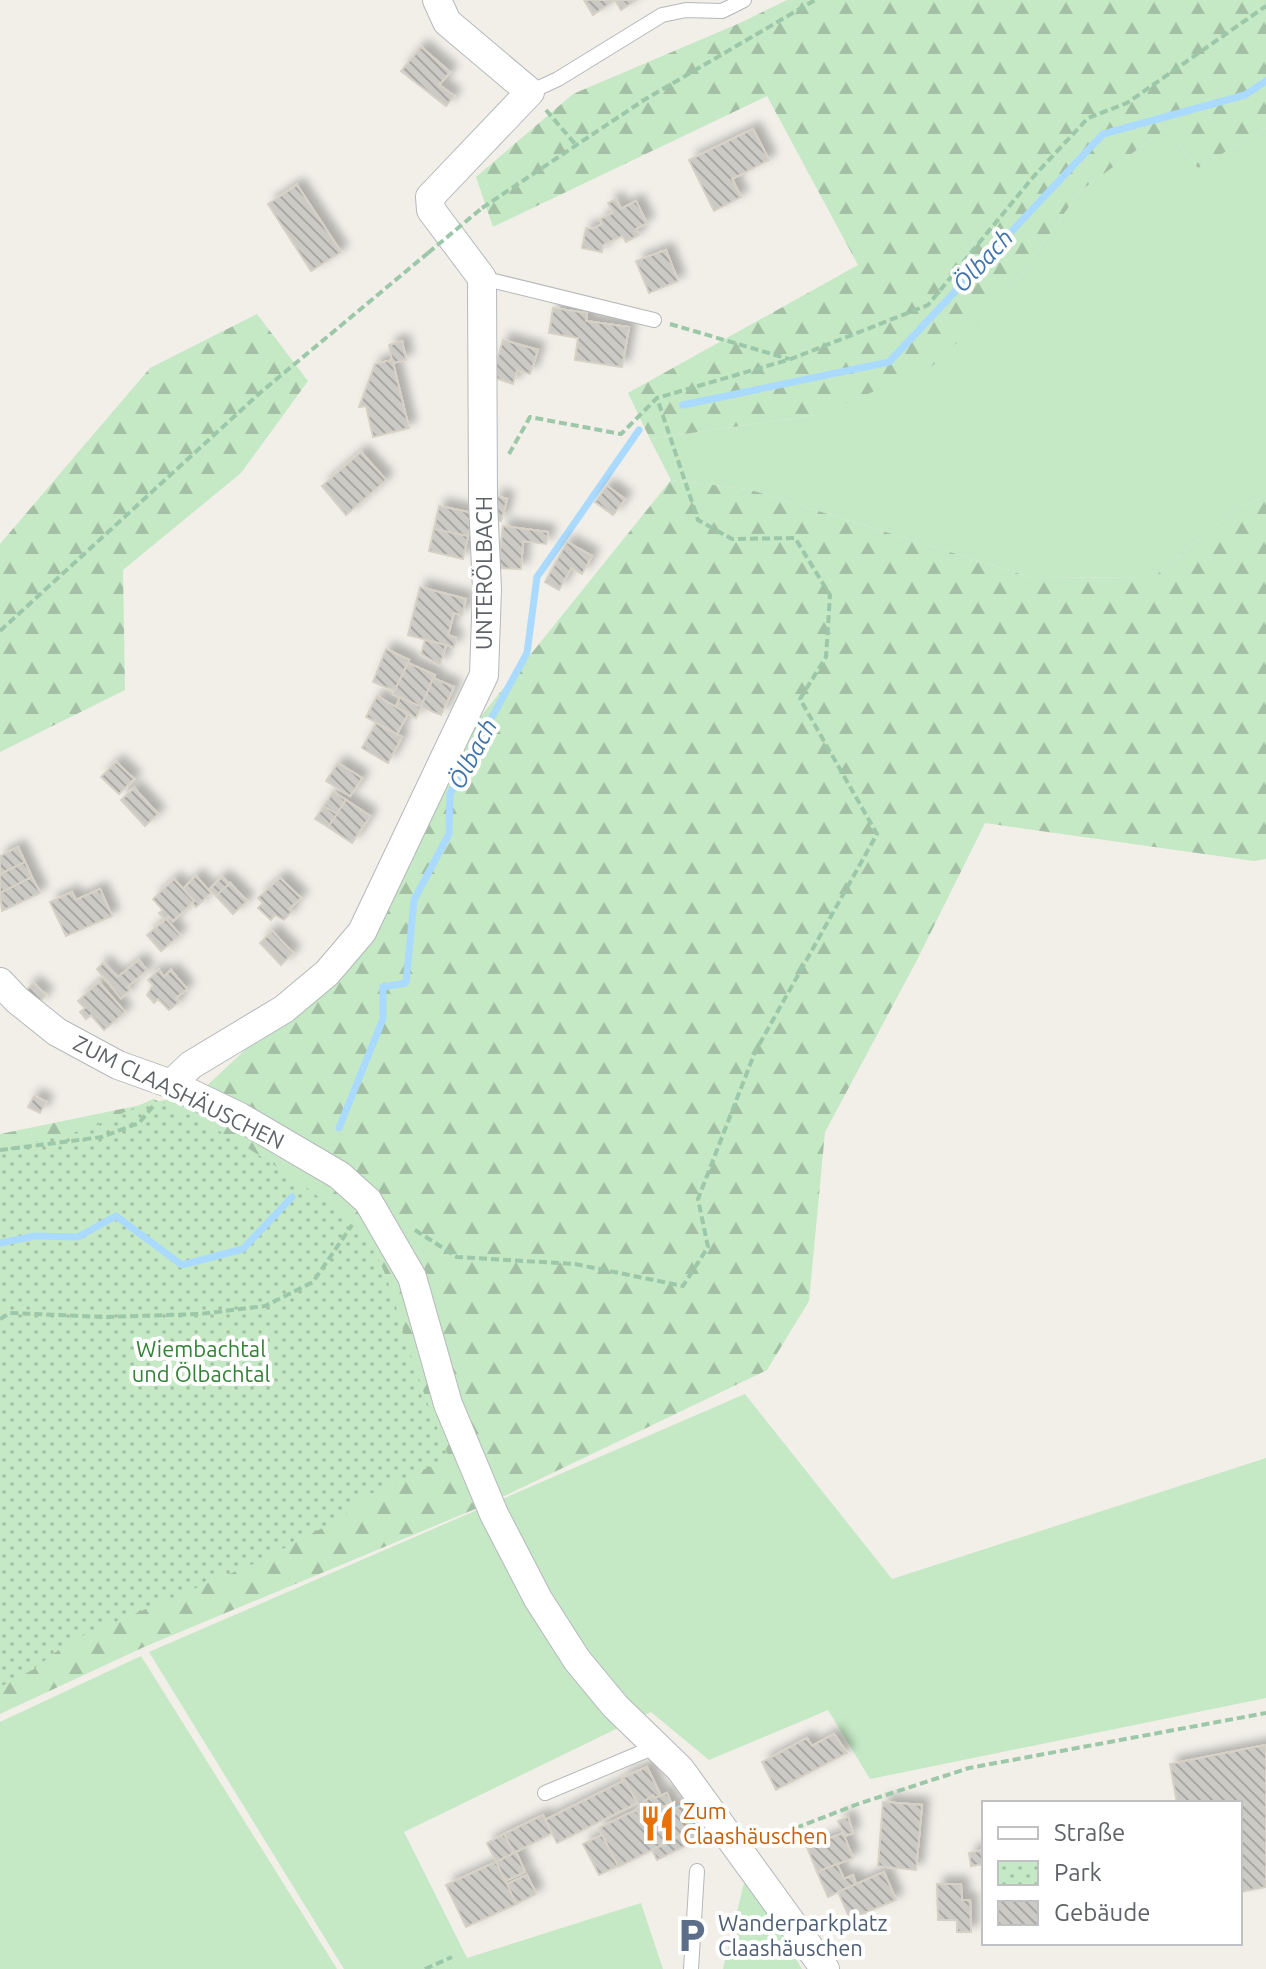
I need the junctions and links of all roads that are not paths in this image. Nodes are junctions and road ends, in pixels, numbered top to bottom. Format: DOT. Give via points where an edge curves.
graph roads {
  1 [pos="437,0"];
  2 [pos="744,0"];
  3 [pos="530,92"];
  4 [pos="482,278"];
  5 [pos="654,320"];
  6 [pos="0,982"];
  7 [pos="171,1084"];
  8 [pos="658,1746"];
  9 [pos="545,1793"];
  10 [pos="697,1871"];
  11 [pos="691,1969"];
  12 [pos="825,1969"];
  1 -- 3 [label="street" via="447,22"];
  2 -- 3 [label="lane" via="722,11 662,15"];
  3 -- 4 [label="street" via="430,197 431,210"];
  4 -- 5 [label="lane"];
  4 -- 7 [label="street, UNTERÖLBACH" via="484,675 362,932 327,973 284,1009 191,1065"];
  6 -- 7 [label="street, ZUM CLAASHÄUSCHEN" via="57,1032 118,1065"];
  7 -- 8 [label="street, ZUM CLAASHÄUSCHEN" via="308,1156 368,1201 412,1277 448,1404 494,1514 538,1599 577,1660"];
  8 -- 9 [label="lane"];
  8 -- 12 [label="street, ZUM CLAASHÄUSCHEN"];
  10 -- 11 [label="lane"];
}
